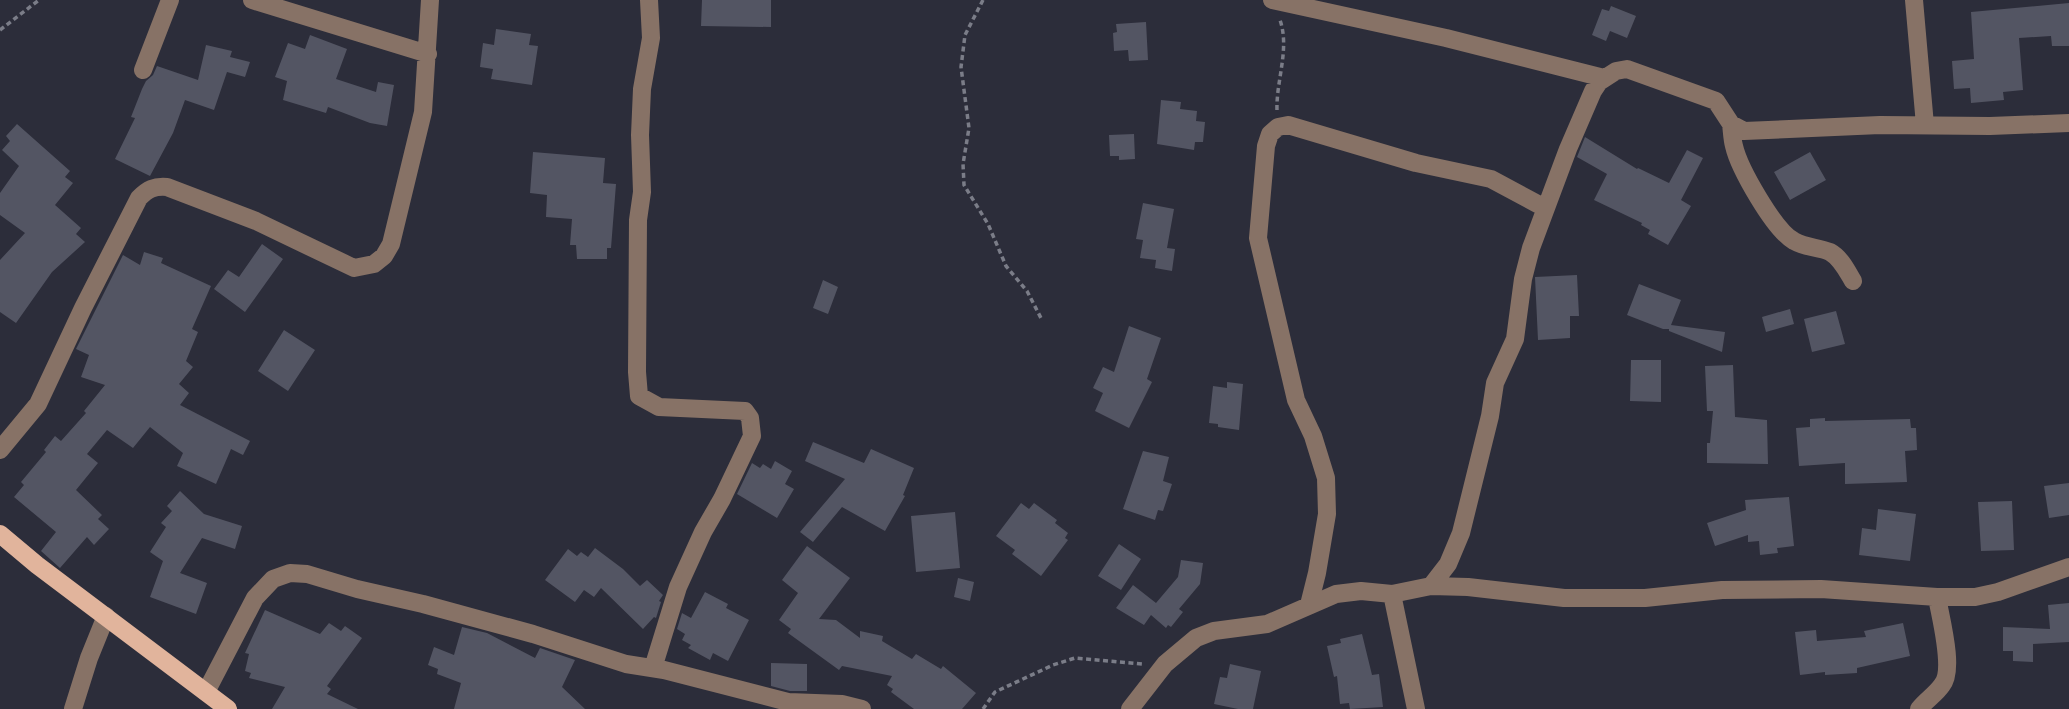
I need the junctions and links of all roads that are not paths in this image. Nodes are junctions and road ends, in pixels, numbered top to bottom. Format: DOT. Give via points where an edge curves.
graph roads {
  1 [pos="170,0"];
  2 [pos="252,0"];
  3 [pos="430,0"];
  4 [pos="649,0"];
  5 [pos="1914,0"];
  6 [pos="1273,1"];
  7 [pos="428,54"];
  8 [pos="143,70"];
  9 [pos="1604,78"];
  10 [pos="2069,123"];
  11 [pos="1731,124"];
  12 [pos="1925,125"];
  13 [pos="1545,208"];
  14 [pos="1853,281"];
  15 [pos="0,450"];
  16 [pos="0,534"];
  17 [pos="2069,567"];
  18 [pos="1431,586"];
  19 [pos="1392,594"];
  20 [pos="1937,597"];
  21 [pos="1309,605"];
  22 [pos="106,616"];
  23 [pos="653,668"];
  24 [pos="206,692"];
  25 [pos="73,709"];
  26 [pos="228,709"];
  27 [pos="862,709"];
  28 [pos="1130,709"];
  29 [pos="1416,709"];
  30 [pos="1919,709"];
  1 -- 8 [label="street"];
  2 -- 7 [label="street"];
  3 -- 7 [label="street"];
  4 -- 23 [label="street" via="651,38 640,135 639,396 659,407 745,411 752,426 752,436 678,587"];
  5 -- 12 [label="street"];
  6 -- 9 [label="street"];
  7 -- 15 [label="street" via="421,125 384,256 374,264 354,268 256,221 179,192 156,186 147,190 120,234 38,404"];
  9 -- 11 [label="street" via="1627,69 1650,76 1716,101"];
  9 -- 13 [label="street" via="1592,91"];
  10 -- 12 [label="street"];
  11 -- 12 [label="street" via="1744,131"];
  11 -- 14 [label="street" via="1734,148 1778,228 1807,248 1829,252"];
  13 -- 18 [label="street" via="1523,279 1515,339 1495,383 1461,533 1448,564"];
  13 -- 21 [label="street" via="1491,179 1416,163 1288,125 1270,134 1258,238 1296,400 1326,478 1327,514"];
  16 -- 22 [label="main road"];
  17 -- 20 [label="street" via="1998,592"];
  18 -- 19 [label="street"];
  18 -- 20 [label="street" via="1564,598 1779,589"];
  19 -- 21 [label="street" via="1336,594"];
  19 -- 29 [label="street"];
  20 -- 30 [label="street" via="1947,676"];
  21 -- 28 [label="street" via="1267,624 1204,634 1165,664"];
  22 -- 24 [label="main road"];
  22 -- 25 [label="street"];
  23 -- 24 [label="street" via="423,604 290,573 273,579 255,598"];
  23 -- 27 [label="street" via="788,702"];
  24 -- 26 [label="main road"];
}
